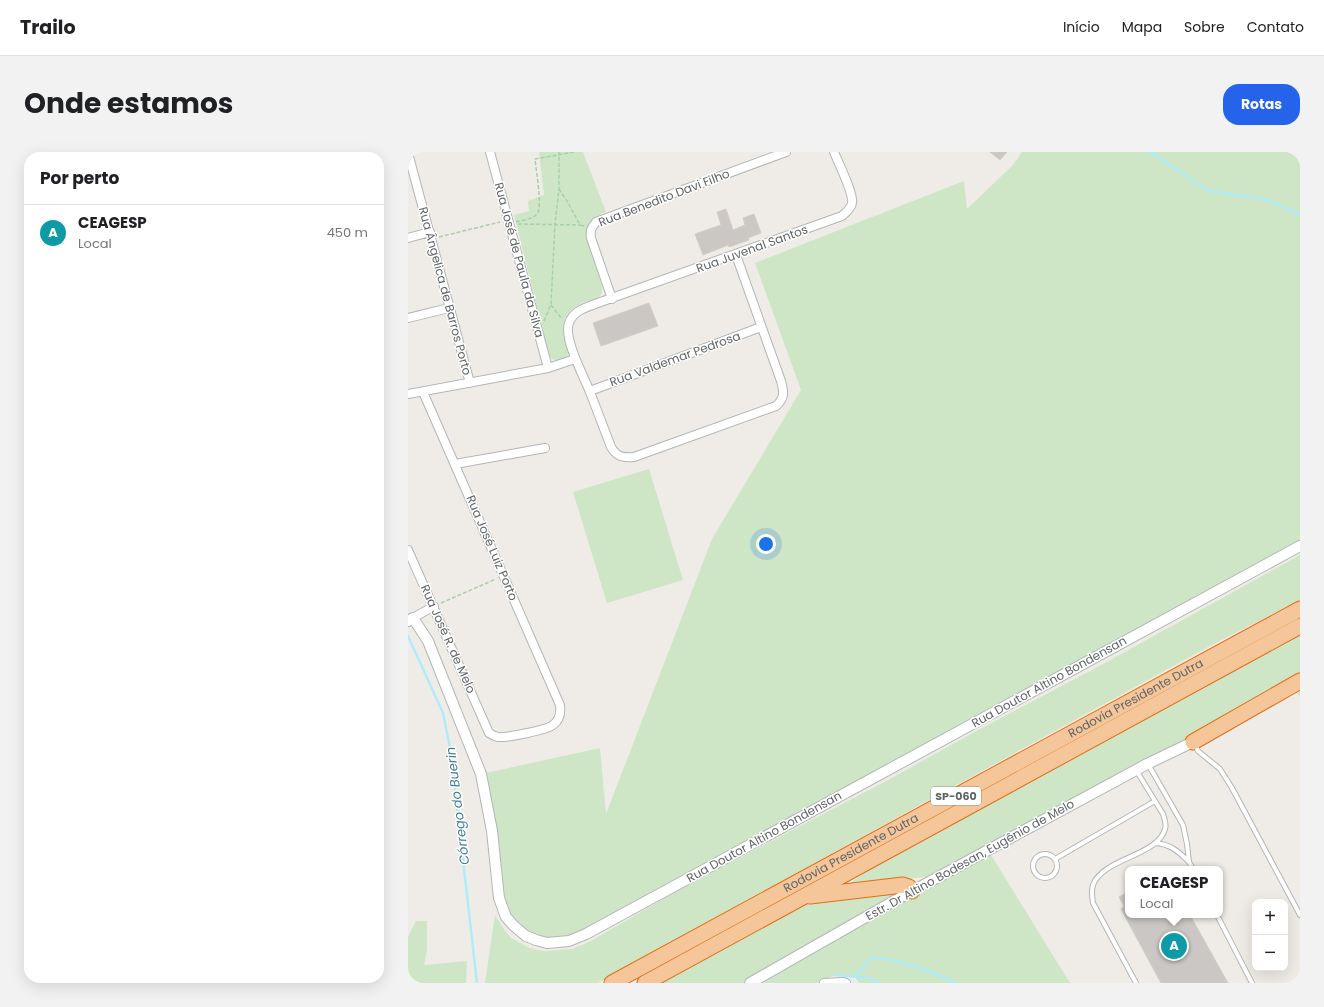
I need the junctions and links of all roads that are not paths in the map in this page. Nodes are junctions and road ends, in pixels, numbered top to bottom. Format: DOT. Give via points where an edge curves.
graph roads {
  1 [pos="490,152"];
  2 [pos="786,152"];
  3 [pos="834,152"];
  4 [pos="408,155"];
  5 [pos="431,235"];
  6 [pos="408,238"];
  7 [pos="736,255"];
  8 [pos="612,299"];
  9 [pos="449,308"];
  10 [pos="408,318"];
  11 [pos="761,327"];
  12 [pos="575,359"];
  13 [pos="548,368"];
  14 [pos="470,383"];
  15 [pos="590,391"];
  16 [pos="423,392"];
  17 [pos="408,394"];
  18 [pos="545,448"];
  19 [pos="455,464"];
  20 [pos="1300,546"];
  21 [pos="408,550"];
  22 [pos="434,606"];
  23 [pos="1300,608"];
  24 [pos="411,619"];
  25 [pos="1300,626"];
  26 [pos="1300,681"];
  27 [pos="486,728"];
  28 [pos="1192,742"];
  29 [pos="1147,764"];
  30 [pos="1136,770"];
  31 [pos="1155,801"];
  32 [pos="1155,843"];
  33 [pos="1055,859"];
  34 [pos="1189,862"];
  35 [pos="1191,866"];
  36 [pos="912,891"];
  37 [pos="804,897"];
  38 [pos="1300,915"];
  39 [pos="1219,918"];
  40 [pos="612,983"];
  41 [pos="645,983"];
  42 [pos="750,983"];
  43 [pos="824,983"];
  44 [pos="846,983"];
  45 [pos="1136,983"];
  46 [pos="1252,983"];
  1 -- 13 [label="street, Rua José de Paula da Silva"];
  2 -- 8 [label="street, Rua Benedito Davi Filho" via="596,222 590,232 591,238"];
  3 -- 7 [label="street, Rua Juvenal Santos" via="851,196 849,210 842,216"];
  4 -- 5 [label="street, Rua Ângelica de Barros Porto"];
  5 -- 6 [label="street"];
  5 -- 9 [label="street, Rua Ângelica de Barros Porto"];
  7 -- 8 [label="street, Rua Juvenal Santos"];
  7 -- 11 [label="street"];
  8 -- 12 [label="street, Rua Juvenal Santos" via="576,312 569,323 567,331"];
  9 -- 10 [label="street"];
  9 -- 14 [label="street, Rua Ângelica de Barros Porto"];
  11 -- 15 [label="street, Rua Valdemar Pedrosa"];
  11 -- 15 [label="street" via="782,387 783,395 776,406 634,457 624,458 616,454 611,447"];
  12 -- 13 [label="street"];
  12 -- 15 [label="street"];
  13 -- 14 [label="street"];
  14 -- 16 [label="street"];
  16 -- 17 [label="street"];
  16 -- 19 [label="street, Rua José Luiz Porto"];
  18 -- 19 [label="street"];
  19 -- 27 [label="street, Rua José Luiz Porto" via="560,705 561,713 554,725 547,728 499,737 489,733"];
  20 -- 24 [label="street, Rua Doutor Altino Bondensan" via="586,934 569,942 558,943 547,943 526,936 506,917 499,898 492,831 481,774 428,641"];
  21 -- 22 [label="street, Rua José R. de Melo"];
  22 -- 24 [label="street"];
  22 -- 27 [label="street, Rua José R. de Melo"];
  23 -- 40 [label="highway, Rodovia Presidente Dutra / SP-060"];
  25 -- 37 [label="highway, Rodovia Presidente Dutra / SP-060"];
  26 -- 28 [label="highway"];
  28 -- 29 [label="street, Estr. Dr Altino Bodesan, Eugênio de Melo"];
  28 -- 38 [label="lane" via="1198,751 1220,769 1232,788"];
  29 -- 30 [label="street, Estr. Dr Altino Bodesan, Eugênio de Melo"];
  29 -- 34 [label="lane" via="1183,825"];
  30 -- 31 [label="lane"];
  30 -- 36 [label="street, Estr. Dr Altino Bodesan, Eugênio de Melo"];
  31 -- 32 [label="lane" via="1163,814 1166,828"];
  31 -- 33 [label="lane"];
  32 -- 34 [label="lane" via="1176,849"];
  32 -- 45 [label="lane" via="1104,870 1093,885 1091,894 1093,903"];
  33 -- 33 [label="lane" via="1052,855 1046,854 1037,858 1034,867 1039,876 1044,878 1054,874 1057,869"];
  34 -- 35 [label="lane"];
  36 -- 37 [label="highway" via="910,887 902,885"];
  36 -- 42 [label="street, Estr. Dr Altino Bodesan, Eugênio de Melo"];
  37 -- 41 [label="highway, Rodovia Presidente Dutra / SP-060"];
  39 -- 46 [label="lane"];
  43 -- 44 [label="street"];
}
